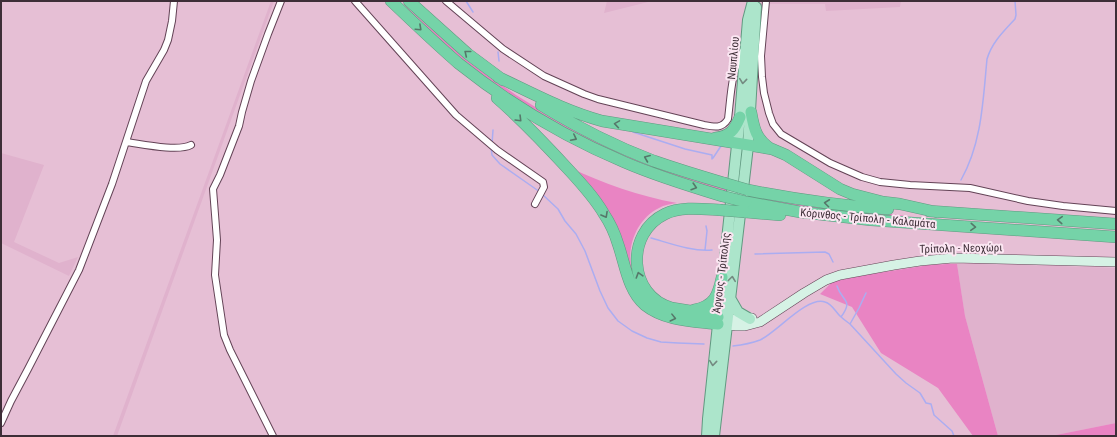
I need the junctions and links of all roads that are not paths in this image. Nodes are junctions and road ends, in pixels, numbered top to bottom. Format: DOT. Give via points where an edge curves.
graph roads {
  1 [pos="174,1"];
  2 [pos="281,1"];
  3 [pos="355,1"];
  4 [pos="391,1"];
  5 [pos="409,1"];
  6 [pos="446,1"];
  7 [pos="753,1"];
  8 [pos="756,1"];
  9 [pos="766,1"];
  10 [pos="746,44"];
  11 [pos="459,64"];
  12 [pos="498,77"];
  13 [pos="750,112"];
  14 [pos="740,117"];
  15 [pos="711,139"];
  16 [pos="126,142"];
  17 [pos="736,144"];
  18 [pos="191,145"];
  19 [pos="748,146"];
  20 [pos="772,149"];
  21 [pos="535,204"];
  22 [pos="746,207"];
  23 [pos="1116,211"];
  24 [pos="936,212"];
  25 [pos="1116,224"];
  26 [pos="1116,237"];
  27 [pos="1116,262"];
  28 [pos="722,277"];
  29 [pos="730,298"];
  30 [pos="690,311"];
  31 [pos="770,315"];
  32 [pos="750,319"];
  33 [pos="722,321"];
  34 [pos="1,423"];
  35 [pos="274,436"];
  36 [pos="707,436"];
  37 [pos="714,436"];
  1 -- 16 [label="street" via="168,40 146,81"];
  2 -- 35 [label="street" via="251,82 239,126 213,190 217,240 215,275 224,336"];
  3 -- 21 [label="street" via="456,115 497,150 543,182 544,187"];
  4 -- 11 [label="highway, Κόρινθος - Τρίπολη - Καλαμάτα, one-way"];
  12 -- 5 [label="highway, Κόρινθος - Τρίπολη - Καλαμάτα, one-way"];
  6 -- 10 [label="street" via="503,49 551,80 598,99 704,125 720,126 728,119 736,67"];
  7 -- 10 [label="main road, Ναυπλίου"];
  8 -- 13 [label="main road, Ναυπλίου"];
  9 -- 23 [label="street" via="761,56 762,77 769,113 781,134 830,163 880,182 970,188 1028,201"];
  10 -- 14 [label="main road, Ναυπλίου, one-way"];
  11 -- 22 [label="highway, Κόρινθος - Τρίπολη - Καλαμάτα, one-way, bridge" via="513,102 584,144 649,172 722,196"];
  11 -- 33 [label="highway, one-way" via="504,104 594,198 613,230 631,283 642,302 663,315 685,320"];
  15 -- 12 [label="highway, one-way" via="582,116"];
  24 -- 12 [label="highway, Κόρινθος - Τρίπολη - Καλαμάτα, one-way, bridge" via="827,203 748,190 724,183 653,161 595,135 562,118"];
  13 -- 19 [label="main road, Άργους - Τρίπολης"];
  13 -- 20 [label="highway" via="757,136"];
  14 -- 15 [label="highway" via="731,133"];
  14 -- 17 [label="main road, Άργους - Τρίπολης"];
  15 -- 17 [label="highway"];
  16 -- 18 [label="street" via="160,147 182,148"];
  16 -- 34 [label="street" via="79,270"];
  17 -- 19 [label="highway"];
  17 -- 28 [label="main road, Άργους - Τρίπολης"];
  19 -- 20 [label="highway"];
  29 -- 19 [label="main road, Άργους - Τρίπολης, one-way"];
  20 -- 24 [label="highway" via="852,194"];
  22 -- 26 [label="highway, Κόρινθος - Τρίπολη - Καλαμάτα, one-way" via="871,220"];
  30 -- 22 [label="highway, one-way, bridge" via="667,307 646,290 637,270 642,236 651,224 667,213"];
  25 -- 24 [label="highway, Κόρινθος - Τρίπολη - Καλαμάτα, one-way"];
  27 -- 31 [label="main road, Τρίπολη - Νεοχώρι" via="953,258 920,261 840,275 826,280"];
  28 -- 30 [label="highway" via="714,300 705,307"];
  28 -- 33 [label="main road, Άργους - Τρίπολης"];
  29 -- 32 [label="main road" via="738,312"];
  29 -- 33 [label="main road, Άργους - Τρίπολης"];
  30 -- 33 [label="highway"];
  31 -- 32 [label="main road, Τρίπολη - Νεοχώρι"];
  31 -- 33 [label="main road, Τρίπολη - Νεοχώρι" via="754,324 736,326"];
  32 -- 33 [label="main road, Τρίπολη - Νεοχώρι"];
  33 -- 36 [label="main road, Άργους - Τρίπολης, one-way"];
  33 -- 37 [label="main road, Άργους - Τρίπολης"];
}
